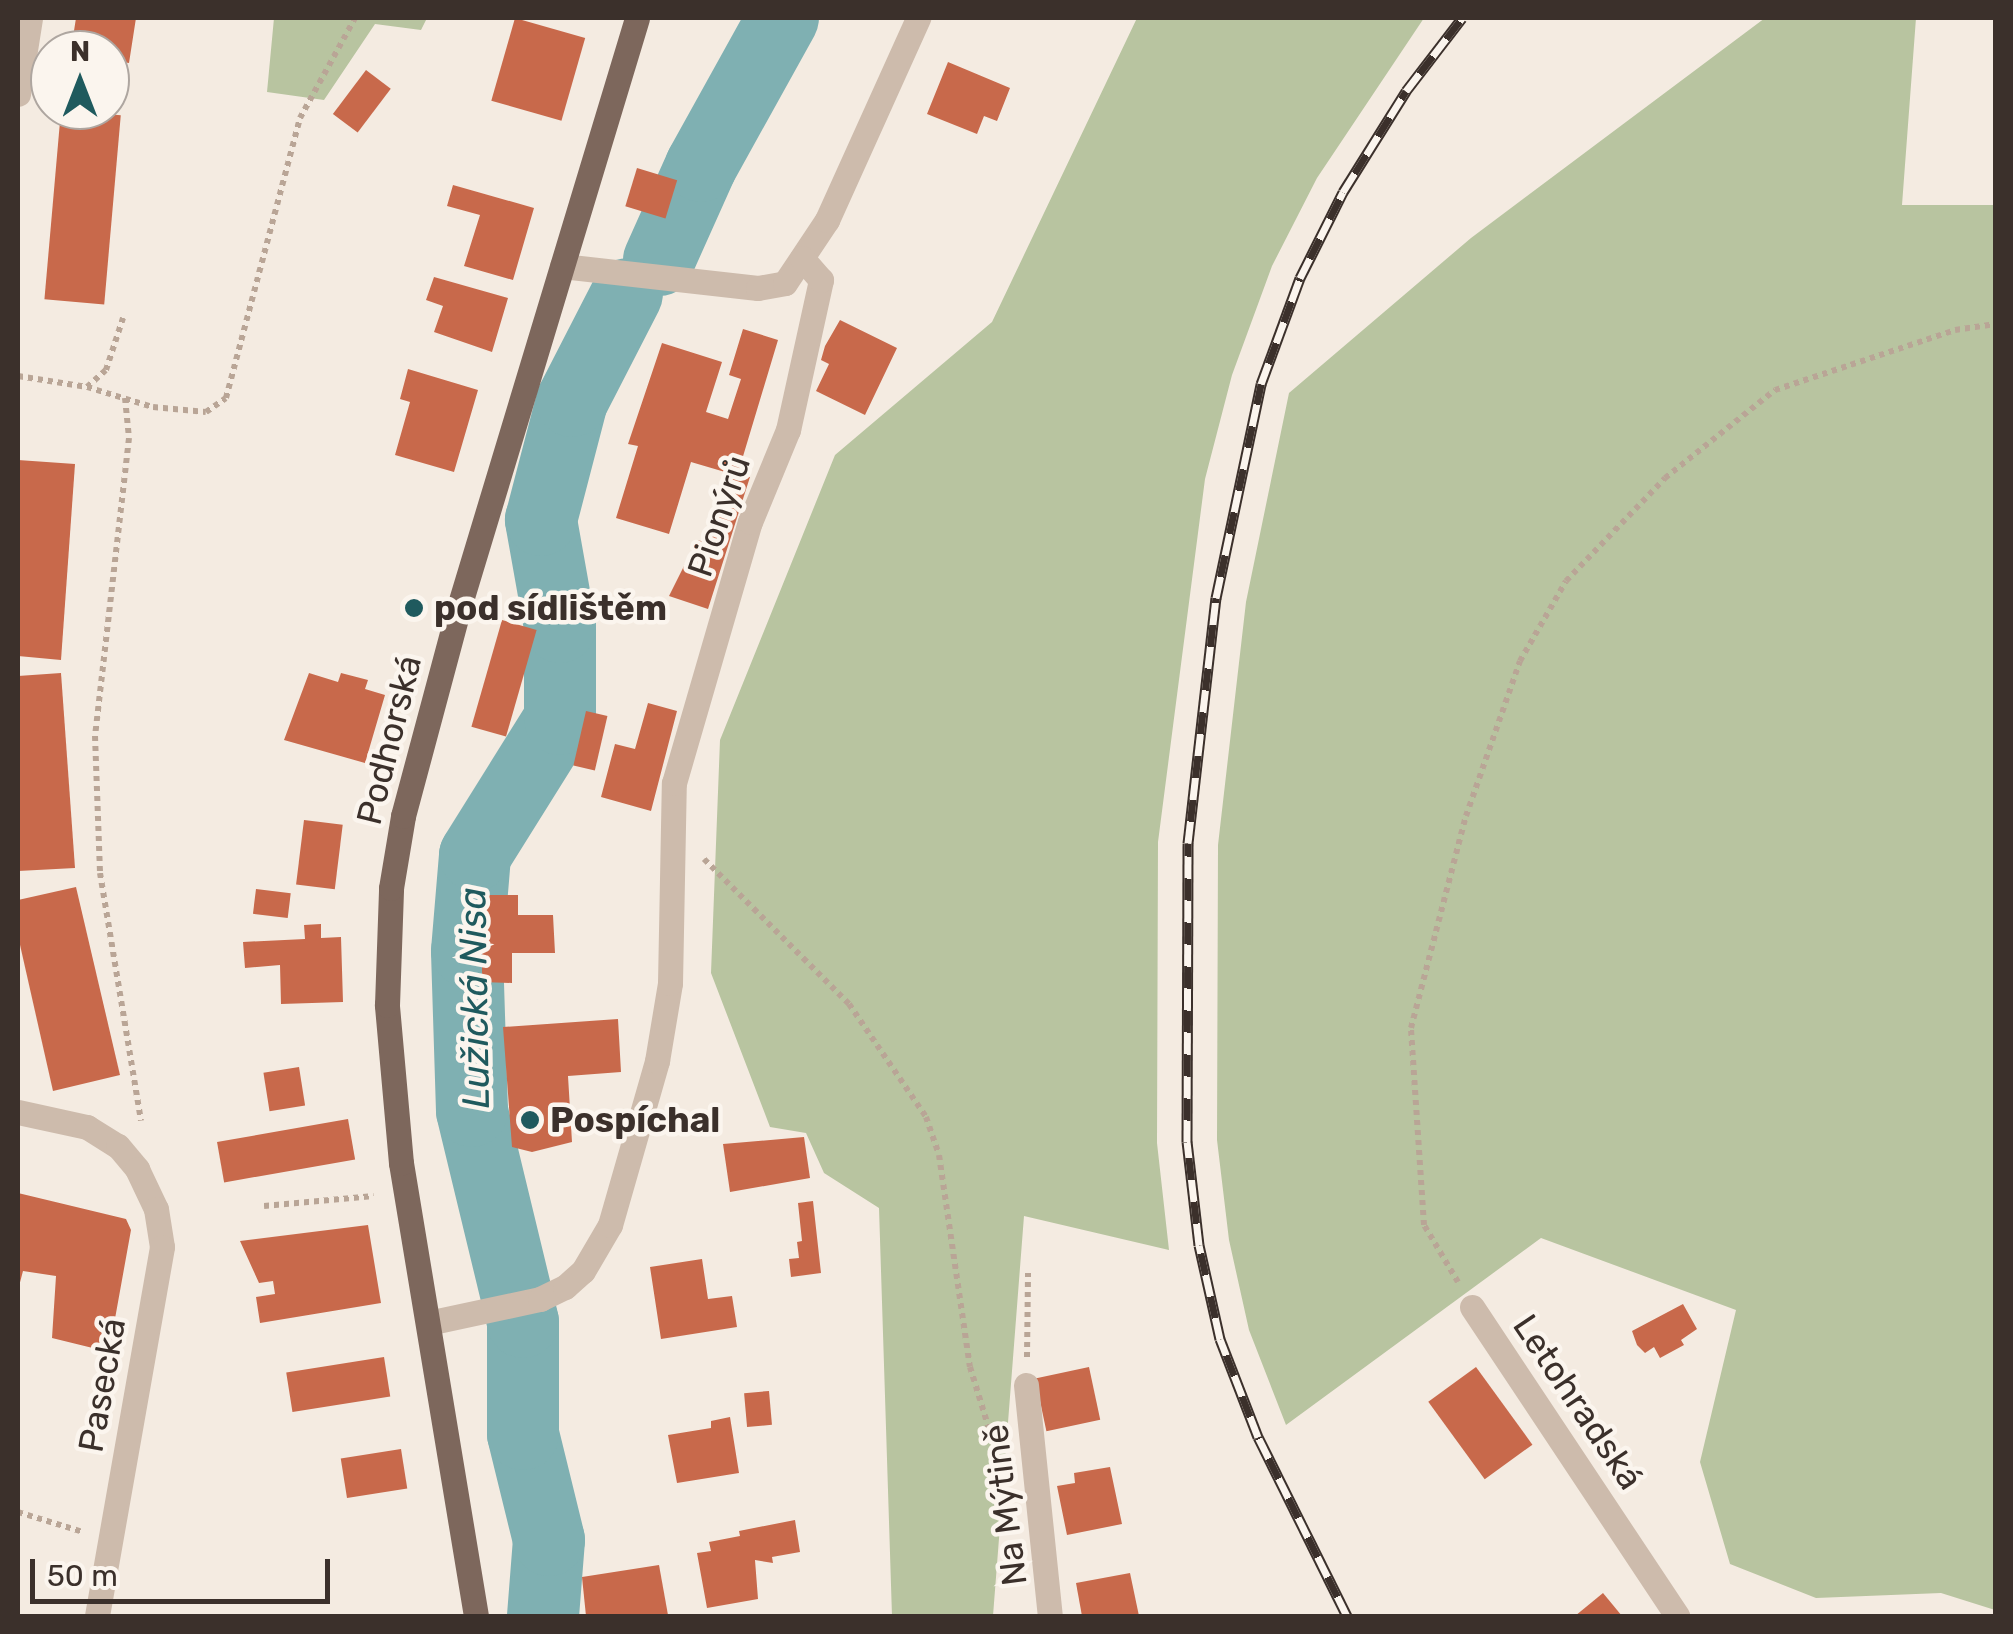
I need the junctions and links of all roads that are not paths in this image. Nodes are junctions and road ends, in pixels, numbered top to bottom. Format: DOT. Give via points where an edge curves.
graph roads {
  1 [pos="30,18"];
  2 [pos="637,18"];
  3 [pos="918,18"];
  4 [pos="18,94"];
  5 [pos="802,258"];
  6 [pos="562,266"];
  7 [pos="18,1112"];
  8 [pos="1472,1307"];
  9 [pos="428,1323"];
  10 [pos="1026,1385"];
  11 [pos="97,1616"];
  12 [pos="476,1616"];
  13 [pos="1050,1616"];
  14 [pos="1678,1616"];
  1 -- 4 [label="street"];
  2 -- 6 [label="main road, Podhorská"];
  3 -- 5 [label="street" via="826,220"];
  5 -- 6 [label="street" via="785,283 758,288"];
  5 -- 9 [label="street, Pionýrů" via="822,280 788,430 750,522 674,784 670,983 657,1062 610,1225 583,1271 540,1299"];
  6 -- 9 [label="main road, Podhorská" via="403,816 391,888 387,1006 405,1192"];
  7 -- 11 [label="street, Pasecká" via="87,1127 138,1169 156,1210 156,1275"];
  8 -- 14 [label="street, Letohradská"];
  9 -- 12 [label="main road, Podhorská"];
  10 -- 13 [label="street, Na Mýtině"];
}
